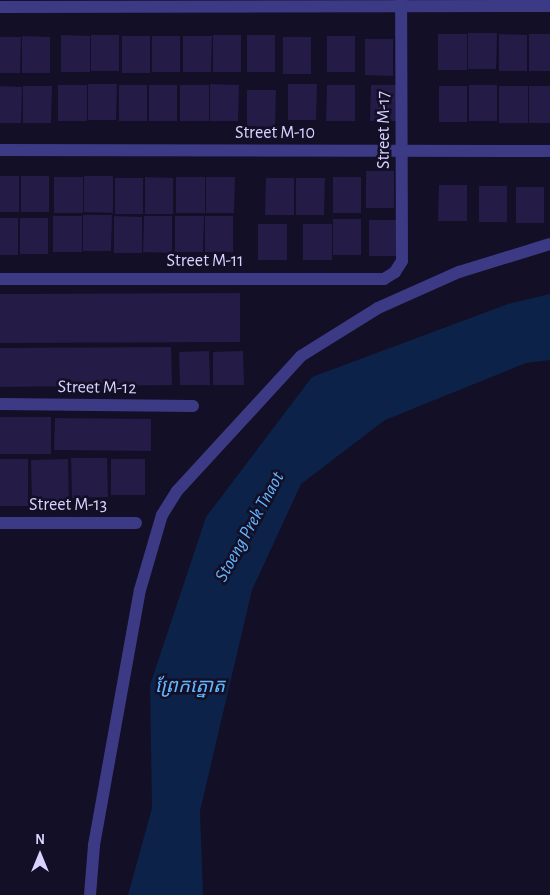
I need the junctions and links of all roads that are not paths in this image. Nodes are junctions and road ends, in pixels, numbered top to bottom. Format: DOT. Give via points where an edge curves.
graph roads {
  1 [pos="402,3"];
  2 [pos="550,6"];
  3 [pos="0,7"];
  4 [pos="0,150"];
  5 [pos="550,151"];
  6 [pos="402,152"];
  7 [pos="550,244"];
  8 [pos="402,261"];
  9 [pos="0,279"];
  10 [pos="0,404"];
  11 [pos="193,406"];
  12 [pos="0,522"];
  13 [pos="136,523"];
  14 [pos="90,895"];
  1 -- 2 [label="street"];
  1 -- 3 [label="street"];
  1 -- 6 [label="street, Street M-17"];
  4 -- 6 [label="street, Street M-10"];
  5 -- 6 [label="street, Street M-10"];
  6 -- 8 [label="street, Street M-17"];
  7 -- 14 [label="street" via="458,272 378,308 301,356 176,491 162,516 140,590 94,845"];
  8 -- 9 [label="street, Street M-11" via="384,278"];
  10 -- 11 [label="street, Street M-12"];
  12 -- 13 [label="street, Street M-13"];
}
